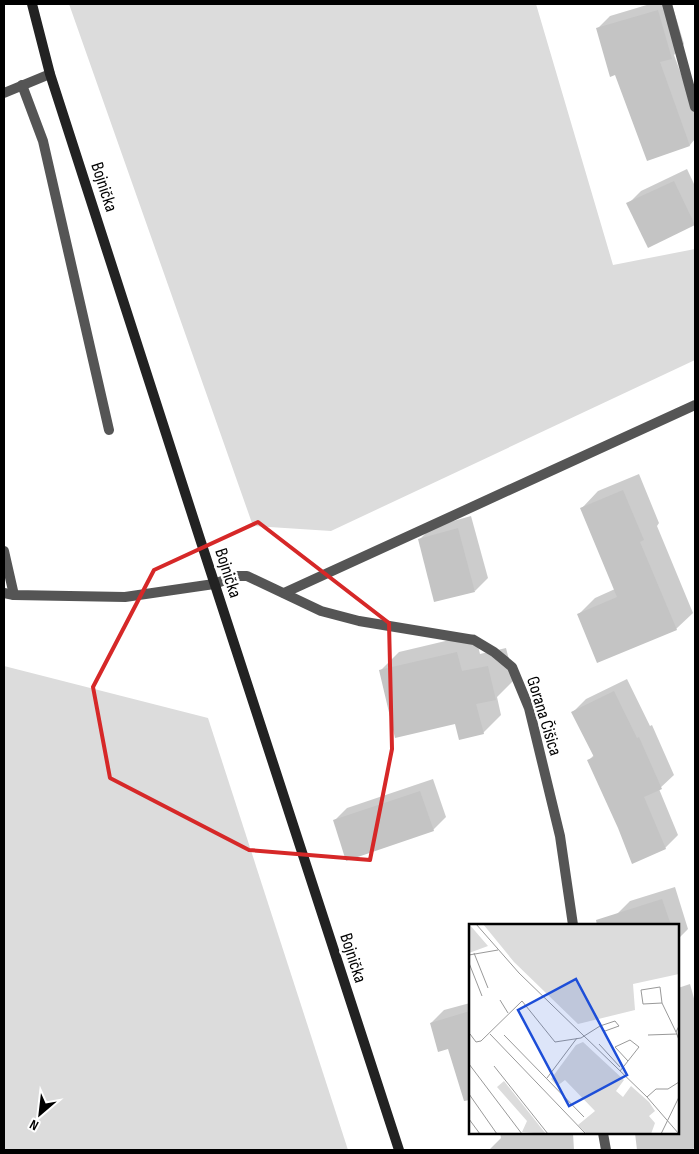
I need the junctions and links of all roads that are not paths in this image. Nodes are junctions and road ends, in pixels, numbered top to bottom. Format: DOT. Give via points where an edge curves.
graph roads {
  1 [pos="32,4"];
  2 [pos="667,4"];
  3 [pos="50,74"];
  4 [pos="22,85"];
  5 [pos="4,93"];
  6 [pos="695,107"];
  7 [pos="695,405"];
  8 [pos="109,430"];
  9 [pos="4,551"];
  10 [pos="214,584"];
  11 [pos="284,593"];
  12 [pos="9,594"];
  13 [pos="573,924"];
  14 [pos="603,1134"];
  15 [pos="399,1150"];
  16 [pos="606,1150"];
  1 -- 3 [label="main road, Bojnička"];
  2 -- 6 [label="street"];
  3 -- 4 [label="street"];
  3 -- 10 [label="main road, Bojnička"];
  4 -- 5 [label="street"];
  4 -- 8 [label="street" via="43,141"];
  7 -- 11 [label="street"];
  9 -- 12 [label="street"];
  10 -- 11 [label="street, Gorana Čišica" via="236,576 247,576"];
  10 -- 12 [label="street, Gorana Čišica" via="125,597"];
  10 -- 15 [label="main road, Bojnička"];
  11 -- 13 [label="street, Gorana Čišica" via="321,611 359,621 474,640 512,667 529,708 560,836"];
  14 -- 16 [label="street"];
}
